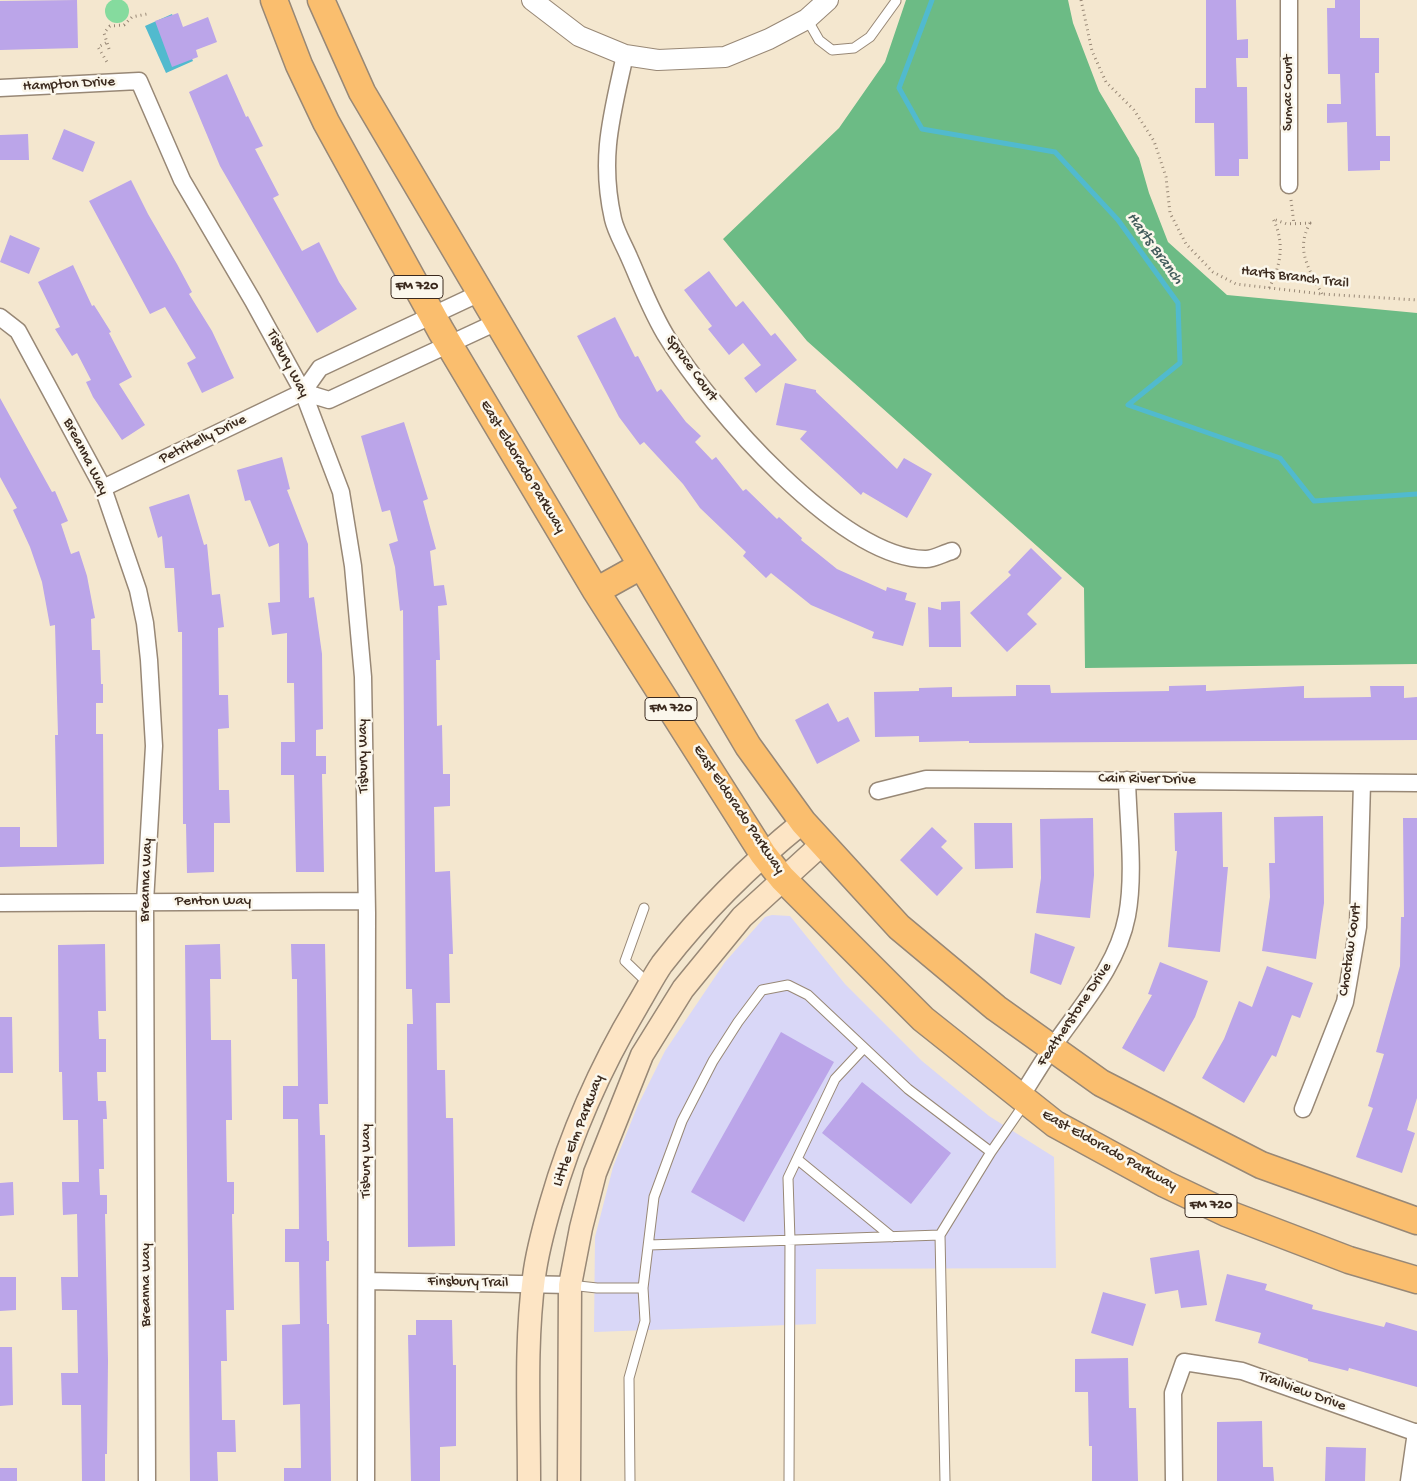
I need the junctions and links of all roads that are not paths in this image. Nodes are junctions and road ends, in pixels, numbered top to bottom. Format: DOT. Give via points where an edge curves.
graph roads {
  1 [pos="274,0"];
  2 [pos="321,0"];
  3 [pos="532,0"];
  4 [pos="828,0"];
  5 [pos="1290,0"];
  6 [pos="896,1"];
  7 [pos="807,19"];
  8 [pos="625,55"];
  9 [pos="139,81"];
  10 [pos="0,88"];
  11 [pos="1289,185"];
  12 [pos="480,293"];
  13 [pos="432,315"];
  14 [pos="0,317"];
  15 [pos="497,322"];
  16 [pos="449,344"];
  17 [pos="303,392"];
  18 [pos="103,488"];
  19 [pos="952,551"];
  20 [pos="641,566"];
  21 [pos="596,591"];
  22 [pos="1127,780"];
  23 [pos="1362,783"];
  24 [pos="1417,783"];
  25 [pos="878,792"];
  26 [pos="803,822"];
  27 [pos="822,844"];
  28 [pos="763,854"];
  29 [pos="782,878"];
  30 [pos="366,901"];
  31 [pos="145,902"];
  32 [pos="0,903"];
  33 [pos="644,908"];
  34 [pos="650,985"];
  35 [pos="864,1048"];
  36 [pos="1052,1048"];
  37 [pos="1023,1100"];
  38 [pos="1303,1109"];
  39 [pos="991,1152"];
  40 [pos="797,1159"];
  41 [pos="1417,1221"];
  42 [pos="940,1235"];
  43 [pos="892,1237"];
  44 [pos="790,1240"];
  45 [pos="649,1245"];
  46 [pos="1417,1280"];
  47 [pos="367,1281"];
  48 [pos="533,1284"];
  49 [pos="570,1285"];
  50 [pos="643,1288"];
  51 [pos="1416,1433"];
  52 [pos="147,1481"];
  53 [pos="366,1481"];
  54 [pos="529,1481"];
  55 [pos="569,1481"];
  56 [pos="630,1481"];
  57 [pos="789,1481"];
  58 [pos="945,1481"];
  59 [pos="1174,1481"];
  60 [pos="1409,1481"];
  1 -- 13 [label="main road, East Eldorado Parkway / FM 720" via="326,122"];
  2 -- 12 [label="main road, FM 720" via="362,92"];
  3 -- 8 [label="street" via="579,36"];
  4 -- 7 [label="street"];
  5 -- 11 [label="street, Sumac Court"];
  6 -- 7 [label="lane" via="870,37 854,48 832,50 819,40"];
  7 -- 8 [label="street" via="725,57 658,60"];
  8 -- 19 [label="street, Spruce Court" via="607,137 606,184 613,221 667,339 744,438 791,485 836,520 884,551 927,559"];
  9 -- 10 [label="street, Hampton Drive"];
  9 -- 17 [label="street, Tisbury Way" via="182,180"];
  12 -- 13 [label="street, Petritelly Drive"];
  12 -- 15 [label="main road, FM 720"];
  13 -- 16 [label="main road, East Eldorado Parkway / FM 720"];
  13 -- 17 [label="street, Petritelly Drive" via="320,368"];
  14 -- 18 [label="street, Breanna Way" via="18,331"];
  15 -- 16 [label="street"];
  15 -- 20 [label="main road, FM 720"];
  16 -- 17 [label="street" via="329,400"];
  16 -- 21 [label="main road, East Eldorado Parkway / FM 720"];
  17 -- 18 [label="street, Petritelly Drive"];
  17 -- 30 [label="street, Tisbury Way" via="340,492 353,566 363,677"];
  18 -- 31 [label="street, Breanna Way" via="138,590 149,660 154,746"];
  20 -- 21 [label="main road"];
  20 -- 26 [label="main road, FM 720" via="748,746"];
  21 -- 28 [label="main road, East Eldorado Parkway / FM 720"];
  22 -- 23 [label="street, Cain River Drive"];
  22 -- 25 [label="street, Cain River Drive" via="926,779"];
  22 -- 36 [label="street, Featherstone Drive" via="1130,888 1127,916 1119,944 1104,975"];
  23 -- 24 [label="street, Cain River Drive"];
  23 -- 38 [label="street, Choctaw Court" via="1358,927 1345,1002"];
  26 -- 27 [label="main road"];
  26 -- 28 [label="main road, Little Elm Parkway"];
  27 -- 29 [label="main road, Little Elm Parkway"];
  27 -- 36 [label="main road" via="898,928 996,1008"];
  28 -- 29 [label="main road, East Eldorado Parkway / FM 720"];
  28 -- 34 [label="main road, Little Elm Parkway" via="715,902 661,966"];
  29 -- 37 [label="main road, East Eldorado Parkway / FM 720" via="923,1019"];
  29 -- 49 [label="main road, Little Elm Parkway" via="742,917 683,989 642,1055 595,1173"];
  30 -- 31 [label="street, Penton Way"];
  30 -- 47 [label="street, Tisbury Way"];
  31 -- 32 [label="street, Penton Way"];
  31 -- 52 [label="street, Breanna Way"];
  33 -- 34 [label="lane" via="625,961"];
  34 -- 48 [label="main road, Little Elm Parkway" via="619,1036 586,1103 559,1175"];
  35 -- 39 [label="lane" via="908,1089"];
  35 -- 40 [label="lane" via="836,1078"];
  35 -- 45 [label="lane" via="808,995 788,985 762,990 713,1061 682,1121 654,1197"];
  36 -- 37 [label="street, Featherstone Drive"];
  36 -- 41 [label="main road" via="1101,1083 1261,1165"];
  37 -- 39 [label="lane"];
  37 -- 46 [label="main road, East Eldorado Parkway / FM 720" via="1055,1124 1226,1213 1349,1260"];
  39 -- 42 [label="lane"];
  40 -- 43 [label="lane"];
  40 -- 44 [label="lane" via="788,1178"];
  42 -- 43 [label="lane"];
  42 -- 58 [label="lane"];
  43 -- 44 [label="lane"];
  44 -- 45 [label="lane"];
  44 -- 57 [label="lane"];
  45 -- 50 [label="lane"];
  47 -- 48 [label="street, Finsbury Trail"];
  47 -- 53 [label="street, Tisbury Way"];
  48 -- 49 [label="street, Finsbury Trail"];
  48 -- 54 [label="main road, Little Elm Parkway" via="529,1357"];
  49 -- 50 [label="lane"];
  49 -- 55 [label="main road, Little Elm Parkway"];
  50 -- 56 [label="lane" via="645,1321 629,1378"];
  51 -- 59 [label="street, Trailview Drive" via="1242,1371 1184,1362 1173,1393"];
  51 -- 60 [label="street"];
}
